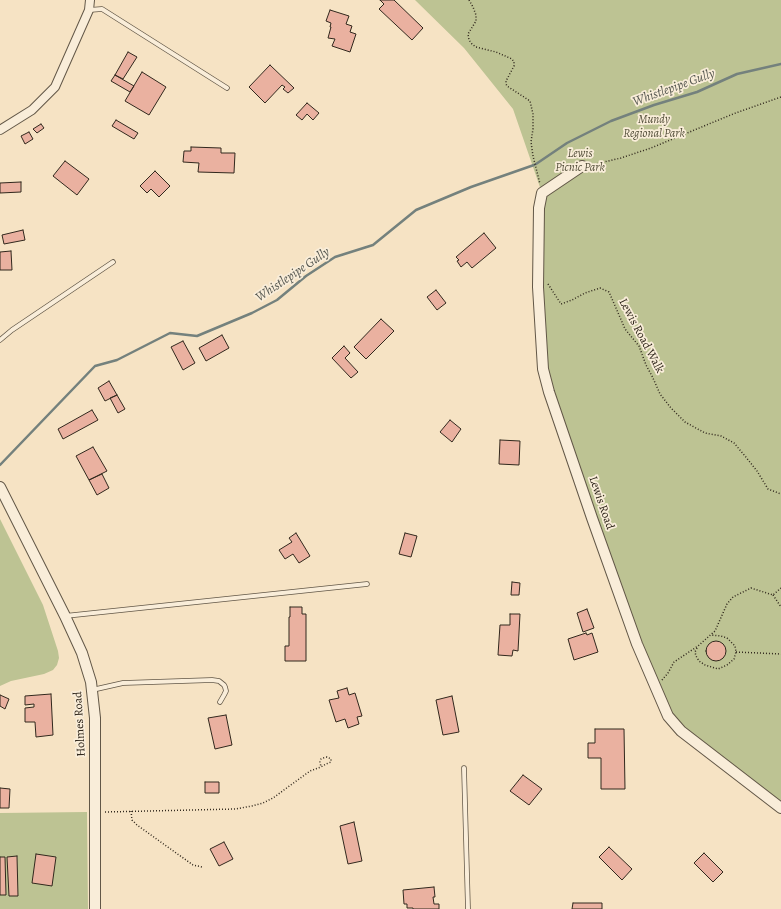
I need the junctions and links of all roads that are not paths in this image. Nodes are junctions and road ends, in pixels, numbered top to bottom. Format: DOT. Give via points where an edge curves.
graph roads {
  1 [pos="90,0"];
  2 [pos="89,10"];
  3 [pos="227,88"];
  4 [pos="0,130"];
  5 [pos="582,166"];
  6 [pos="113,262"];
  7 [pos="0,340"];
  8 [pos="0,487"];
  9 [pos="367,584"];
  10 [pos="65,616"];
  11 [pos="92,690"];
  12 [pos="220,702"];
  13 [pos="464,768"];
  14 [pos="781,808"];
  15 [pos="95,909"];
  16 [pos="468,909"];
  1 -- 2 [label="street"];
  2 -- 3 [label="lane" via="102,9"];
  2 -- 4 [label="street" via="55,87 32,110"];
  5 -- 14 [label="street, Lewis Road" via="542,193 538,208 538,287 543,369 549,392 638,644 668,716 681,731"];
  6 -- 7 [label="lane"];
  8 -- 10 [label="street, Holmes Road"];
  9 -- 10 [label="lane"];
  10 -- 11 [label="street, Holmes Road" via="82,654"];
  11 -- 12 [label="lane" via="123,683 212,680 219,681 226,688"];
  11 -- 15 [label="street, Holmes Road" via="95,718"];
  13 -- 16 [label="lane"];
}
